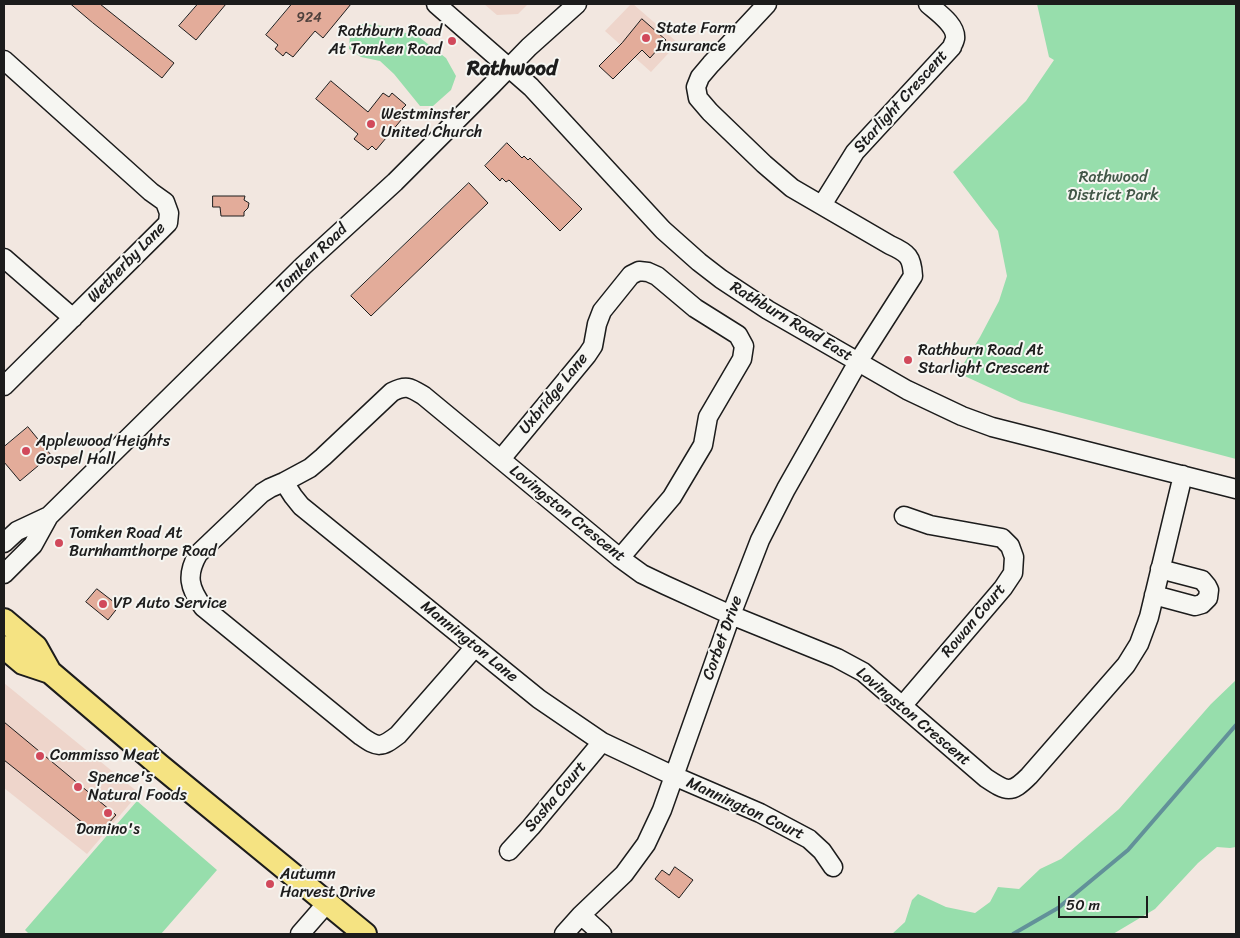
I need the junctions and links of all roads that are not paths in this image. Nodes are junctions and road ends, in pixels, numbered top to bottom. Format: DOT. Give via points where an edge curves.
graph roads {
  1 [pos="436,4"];
  2 [pos="577,4"];
  3 [pos="766,4"];
  4 [pos="928,4"];
  5 [pos="4,60"];
  6 [pos="509,68"];
  7 [pos="822,205"];
  8 [pos="4,258"];
  9 [pos="73,318"];
  10 [pos="858,362"];
  11 [pos="4,386"];
  12 [pos="501,459"];
  13 [pos="1183,476"];
  14 [pos="284,482"];
  15 [pos="1236,489"];
  16 [pos="49,516"];
  17 [pos="904,516"];
  18 [pos="4,543"];
  19 [pos="620,558"];
  20 [pos="1160,569"];
  21 [pos="4,574"];
  22 [pos="1154,595"];
  23 [pos="731,615"];
  24 [pos="4,620"];
  25 [pos="475,647"];
  26 [pos="4,648"];
  27 [pos="50,672"];
  28 [pos="903,705"];
  29 [pos="602,742"];
  30 [pos="674,776"];
  31 [pos="509,851"];
  32 [pos="833,867"];
  33 [pos="327,903"];
  34 [pos="581,915"];
  35 [pos="300,934"];
  36 [pos="365,934"];
  37 [pos="564,934"];
  38 [pos="602,934"];
  1 -- 6 [label="street, Rathburn Road East"];
  2 -- 6 [label="street, Tomken Road"];
  3 -- 7 [label="street" via="700,77 696,87 698,98 764,164 792,188"];
  4 -- 7 [label="street, Starlight Crescent" via="950,23 955,39 952,47 855,152"];
  5 -- 9 [label="street, Wetherby Lane" via="165,202 169,213 168,223"];
  6 -- 10 [label="street, Rathburn Road East" via="531,87 663,230 699,262 768,310"];
  6 -- 16 [label="street, Tomken Road"];
  7 -- 10 [label="street, Corbet Drive" via="904,251 912,266 912,276"];
  8 -- 9 [label="street"];
  9 -- 11 [label="street, Wetherby Lane"];
  10 -- 13 [label="street, Rathburn Road East" via="907,390 992,427"];
  10 -- 23 [label="street, Corbet Drive" via="760,540"];
  12 -- 14 [label="street, Lovingston Crescent" via="424,396 409,387 400,387 310,468"];
  12 -- 19 [label="street, Lovingston Crescent"];
  12 -- 19 [label="street, Uxbridge Lane" via="587,355 593,346 602,311 639,271 657,276 695,308 738,336 744,346 742,359 708,418 703,445 672,497"];
  13 -- 15 [label="street, Rathburn Road East"];
  13 -- 20 [label="street, Lovingston Crescent"];
  14 -- 25 [label="street, Mannington Lane" via="301,506"];
  14 -- 25 [label="street, Lovingston Crescent" via="262,493 198,554 192,564 191,585 203,607 361,736 380,746 398,735"];
  16 -- 18 [label="street, Tomken Road" via="17,531"];
  16 -- 21 [label="street, Tomken Road" via="33,545"];
  17 -- 28 [label="street, Rowan Court" via="930,525 1002,538 1014,557 1013,574 1003,588"];
  19 -- 23 [label="street, Lovingston Crescent" via="642,574"];
  20 -- 22 [label="street, Lovingston Crescent"];
  20 -- 22 [label="street" via="1202,580 1209,590 1208,598 1195,606"];
  22 -- 28 [label="street, Lovingston Crescent" via="1139,644 1126,665 1019,786 1010,790 993,783"];
  23 -- 28 [label="street, Lovingston Crescent" via="837,658 863,672"];
  23 -- 30 [label="street, Corbet Drive"];
  24 -- 27 [label="main road" via="36,646"];
  25 -- 29 [label="street, Mannington Lane" via="539,699"];
  26 -- 27 [label="main road" via="23,663"];
  27 -- 33 [label="main road"];
  29 -- 30 [label="street, Mannington Lane"];
  29 -- 31 [label="street, Sasha Court"];
  30 -- 32 [label="street, Mannington Court" via="760,813 810,839"];
  30 -- 34 [label="street, Corbet Drive" via="646,844 624,874"];
  33 -- 35 [label="street"];
  33 -- 36 [label="main road"];
  34 -- 37 [label="street, Corbet Drive"];
  34 -- 38 [label="street"];
}
